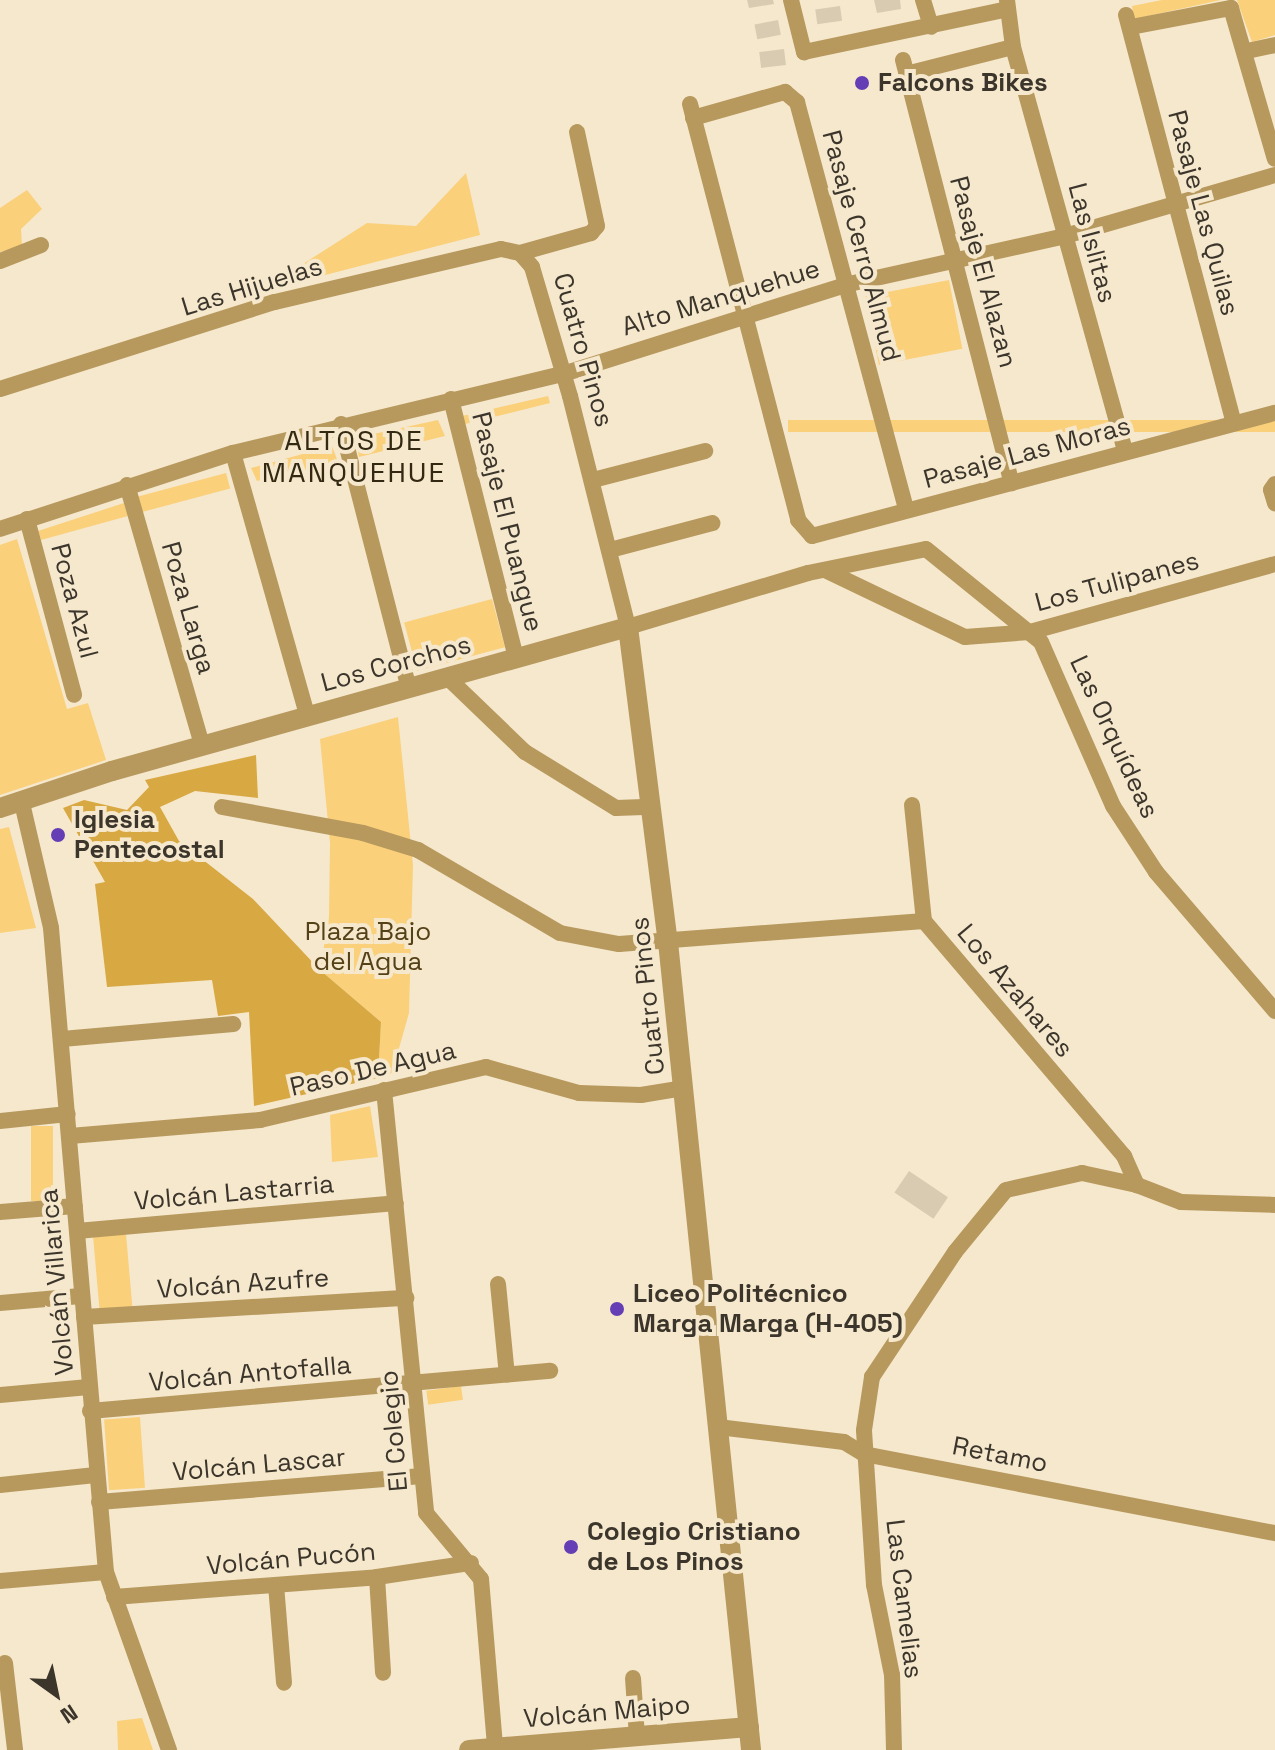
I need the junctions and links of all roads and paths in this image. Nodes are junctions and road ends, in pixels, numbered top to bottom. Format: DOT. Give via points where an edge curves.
graph roads {
  1 [pos="791,0"];
  2 [pos="923,0"];
  3 [pos="1007,5"];
  4 [pos="931,27"];
  5 [pos="1275,45"];
  6 [pos="1013,47"];
  7 [pos="1247,51"];
  8 [pos="577,132"];
  9 [pos="1275,159"];
  10 [pos="1275,175"];
  11 [pos="1174,202"];
  12 [pos="1065,236"];
  13 [pos="41,245"];
  14 [pos="520,253"];
  15 [pos="0,261"];
  16 [pos="955,263"];
  17 [pos="849,284"];
  18 [pos="744,315"];
  19 [pos="563,374"];
  20 [pos="0,389"];
  21 [pos="451,399"];
  22 [pos="1275,413"];
  23 [pos="1234,423"];
  24 [pos="341,424"];
  25 [pos="705,451"];
  26 [pos="1125,452"];
  27 [pos="233,453"];
  28 [pos="593,480"];
  29 [pos="1012,483"];
  30 [pos="1275,484"];
  31 [pos="127,485"];
  32 [pos="1275,503"];
  33 [pos="906,510"];
  34 [pos="27,519"];
  35 [pos="713,523"];
  36 [pos="0,529"];
  37 [pos="610,550"];
  38 [pos="1275,564"];
  39 [pos="825,570"];
  40 [pos="808,573"];
  41 [pos="628,627"];
  42 [pos="1030,632"];
  43 [pos="516,657"];
  44 [pos="448,678"];
  45 [pos="409,688"];
  46 [pos="74,695"];
  47 [pos="307,715"];
  48 [pos="202,745"];
  49 [pos="22,803"];
  50 [pos="912,805"];
  51 [pos="222,807"];
  52 [pos="651,807"];
  53 [pos="0,808"];
  54 [pos="924,921"];
  55 [pos="668,942"];
  56 [pos="1275,1011"];
  57 [pos="233,1024"];
  58 [pos="62,1039"];
  59 [pos="684,1088"];
  60 [pos="384,1090"];
  61 [pos="68,1114"];
  62 [pos="0,1121"];
  63 [pos="70,1136"];
  64 [pos="1137,1185"];
  65 [pos="396,1203"];
  66 [pos="1275,1205"];
  67 [pos="75,1206"];
  68 [pos="0,1212"];
  69 [pos="77,1231"];
  70 [pos="498,1284"];
  71 [pos="81,1296"];
  72 [pos="406,1298"];
  73 [pos="0,1303"];
  74 [pos="84,1317"];
  75 [pos="550,1371"];
  76 [pos="507,1375"];
  77 [pos="413,1385"];
  78 [pos="89,1387"];
  79 [pos="0,1395"];
  80 [pos="90,1411"];
  81 [pos="718,1427"];
  82 [pos="864,1454"];
  83 [pos="95,1475"];
  84 [pos="422,1476"];
  85 [pos="0,1485"];
  86 [pos="99,1502"];
  87 [pos="1275,1533"];
  88 [pos="471,1563"];
  89 [pos="106,1572"];
  90 [pos="377,1577"];
  91 [pos="0,1581"];
  92 [pos="276,1585"];
  93 [pos="114,1597"];
  94 [pos="5,1663"];
  95 [pos="383,1673"];
  96 [pos="633,1678"];
  97 [pos="284,1683"];
  98 [pos="749,1727"];
  99 [pos="641,1741"];
  100 [pos="495,1747"];
  101 [pos="539,1747"];
  102 [pos="15,1750"];
  103 [pos="169,1750"];
  104 [pos="469,1750"];
  105 [pos="751,1750"];
  106 [pos="894,1750"];
  1 -- 4 [label="street" via="804,52"];
  2 -- 4 [label="street"];
  3 -- 4 [label="street"];
  3 -- 6 [label="street, Las Islitas"];
  5 -- 7 [label="street"];
  6 -- 12 [label="street, Las Islitas"];
  6 -- 16 [label="street, Pasaje El Alazan" via="905,67"];
  7 -- 9 [label="street"];
  7 -- 11 [label="street, Pasaje Las Quilas" via="1228,6 1129,21"];
  8 -- 14 [label="street, Las Hijuelas" via="597,226 591,233"];
  10 -- 11 [label="street, Alto Manquehue"];
  11 -- 12 [label="street, Alto Manquehue"];
  11 -- 23 [label="street, Pasaje Las Quilas"];
  12 -- 16 [label="street, Alto Manquehue"];
  12 -- 26 [label="street, Las Islitas"];
  13 -- 15 [label="street"];
  14 -- 19 [label="street, Cuatro Pinos" via="532,267"];
  14 -- 20 [label="street, Las Hijuelas" via="501,249 275,302"];
  16 -- 17 [label="street, Alto Manquehue"];
  16 -- 29 [label="street, Pasaje El Alazan"];
  17 -- 18 [label="street, Alto Manquehue"];
  17 -- 18 [label="street, Pasaje Cerro Almud" via="797,102 785,92 692,111"];
  17 -- 33 [label="street, Pasaje Cerro Almud"];
  18 -- 19 [label="street, Alto Manquehue"];
  18 -- 33 [label="street, Pasaje Las Moras" via="798,520 812,536"];
  19 -- 21 [label="street, Alto Manquehue"];
  19 -- 28 [label="street, Cuatro Pinos"];
  21 -- 24 [label="street, Alto Manquehue"];
  21 -- 43 [label="street, Pasaje El Puangue"];
  22 -- 23 [label="street, Pasaje Las Moras"];
  23 -- 26 [label="street, Pasaje Las Moras"];
  24 -- 27 [label="street, Alto Manquehue"];
  24 -- 45 [label="street"];
  25 -- 28 [label="street"];
  26 -- 29 [label="street, Pasaje Las Moras"];
  27 -- 31 [label="street, Alto Manquehue"];
  27 -- 47 [label="street"];
  28 -- 37 [label="street, Cuatro Pinos"];
  29 -- 33 [label="street, Pasaje Las Moras"];
  30 -- 32 [label="street"];
  31 -- 34 [label="street, Alto Manquehue"];
  31 -- 48 [label="street, Poza Larga"];
  34 -- 36 [label="street, Alto Manquehue"];
  34 -- 46 [label="street, Poza Azul"];
  35 -- 37 [label="street"];
  37 -- 41 [label="street, Cuatro Pinos"];
  38 -- 42 [label="street, Los Tulipanes"];
  39 -- 40 [label="street, Los Tulipanes"];
  39 -- 42 [label="street" via="965,637"];
  39 -- 42 [label="street, Los Tulipanes" via="926,549"];
  40 -- 41 [label="street, Los Corchos"];
  41 -- 43 [label="street, Los Corchos"];
  41 -- 52 [label="street, Cuatro Pinos"];
  42 -- 56 [label="street, Las Orquídeas" via="1052,659 1122,819 1156,872"];
  43 -- 44 [label="street, Los Corchos"];
  44 -- 45 [label="street, Los Corchos"];
  44 -- 52 [label="street" via="525,752 616,808"];
  45 -- 47 [label="street, Los Corchos"];
  47 -- 48 [label="street, Los Corchos"];
  48 -- 49 [label="street, Los Corchos"];
  49 -- 53 [label="street, Los Corchos"];
  49 -- 58 [label="street, Volcán Villarica" via="51,928"];
  50 -- 54 [label="street"];
  51 -- 55 [label="street, Los Azahares" via="363,833 418,850 560,933 619,944"];
  52 -- 55 [label="street, Cuatro Pinos"];
  54 -- 55 [label="street, Los Azahares"];
  54 -- 64 [label="street, Los Azahares" via="1124,1156"];
  55 -- 59 [label="street, Cuatro Pinos"];
  57 -- 58 [label="street"];
  58 -- 61 [label="street, Volcán Villarica"];
  59 -- 60 [label="street, Paso De Agua" via="641,1095 579,1093 486,1067"];
  59 -- 81 [label="street, Cuatro Pinos"];
  60 -- 63 [label="street, Paso De Agua" via="260,1120"];
  60 -- 65 [label="street, El Colegio"];
  61 -- 62 [label="street"];
  61 -- 63 [label="street, Volcán Villarica"];
  63 -- 67 [label="street, Volcán Villarica"];
  64 -- 66 [label="street" via="1181,1202"];
  64 -- 82 [label="street, Las Camelias" via="1082,1173 1006,1190 955,1252 872,1377"];
  65 -- 69 [label="street, Volcán Lastarria"];
  65 -- 72 [label="street, El Colegio"];
  67 -- 68 [label="street"];
  67 -- 69 [label="street, Volcán Villarica"];
  69 -- 71 [label="street, Volcán Villarica"];
  70 -- 76 [label="street"];
  71 -- 73 [label="street"];
  71 -- 74 [label="street, Volcán Villarica"];
  72 -- 74 [label="street, Volcán Azufre"];
  72 -- 77 [label="street, El Colegio"];
  74 -- 78 [label="street, Volcán Villarica"];
  75 -- 76 [label="street, Volcán Antofalla"];
  76 -- 77 [label="street, Volcán Antofalla"];
  77 -- 80 [label="street, Volcán Antofalla"];
  77 -- 84 [label="street, El Colegio"];
  78 -- 79 [label="street"];
  78 -- 80 [label="street, Volcán Villarica"];
  80 -- 83 [label="street, Volcán Villarica"];
  81 -- 82 [label="street, Retamo" via="844,1442"];
  81 -- 98 [label="street, Cuatro Pinos"];
  82 -- 87 [label="street, Retamo"];
  82 -- 106 [label="street, Las Camelias" via="874,1585 892,1675"];
  83 -- 85 [label="street"];
  83 -- 86 [label="street, Volcán Villarica"];
  84 -- 86 [label="street, Volcán Lascar"];
  84 -- 88 [label="street, El Colegio" via="426,1513"];
  86 -- 89 [label="street, Volcán Villarica"];
  88 -- 90 [label="street, Volcán Pucón"];
  88 -- 100 [label="street, El Colegio" via="481,1579"];
  89 -- 91 [label="street"];
  89 -- 93 [label="street, Volcán Villarica"];
  90 -- 92 [label="street, Volcán Pucón"];
  90 -- 95 [label="street"];
  92 -- 93 [label="street, Volcán Pucón"];
  92 -- 97 [label="street"];
  93 -- 103 [label="street, Volcán Villarica"];
  94 -- 102 [label="street"];
  96 -- 99 [label="street"];
  98 -- 99 [label="street, Volcán Maipo"];
  98 -- 105 [label="street, Cuatro Pinos"];
  99 -- 101 [label="street, Volcán Maipo"];
  100 -- 101 [label="street, Volcán Maipo"];
  100 -- 104 [label="street, Volcán Maipo"];
}
